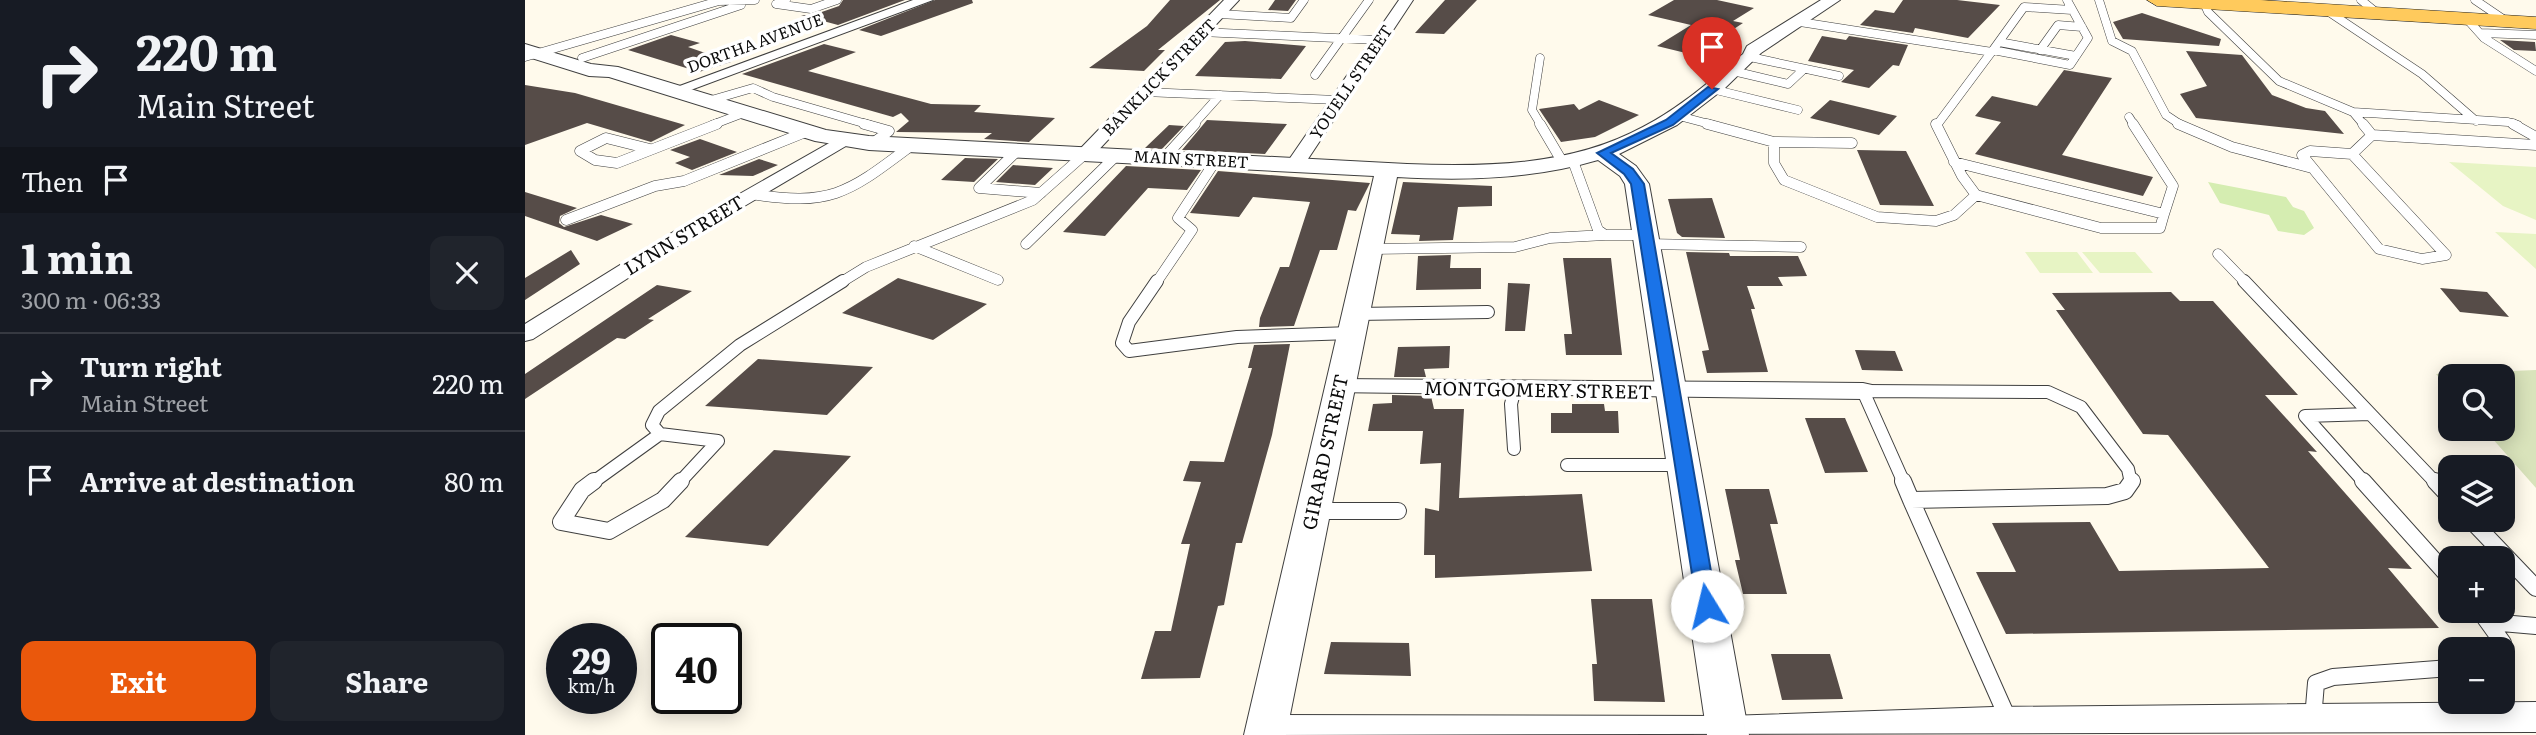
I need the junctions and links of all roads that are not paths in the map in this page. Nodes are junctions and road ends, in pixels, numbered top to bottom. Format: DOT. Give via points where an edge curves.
graph roads {
  1 [pos="755,0"];
  2 [pos="786,0"];
  3 [pos="837,0"];
  4 [pos="926,0"];
  5 [pos="1232,0"];
  6 [pos="1304,0"];
  7 [pos="1369,0"];
  8 [pos="1406,0"];
  9 [pos="1832,0"];
  10 [pos="2067,0"];
  11 [pos="2099,0"];
  12 [pos="2157,0"];
  13 [pos="2205,1"];
  14 [pos="2369,7"];
  15 [pos="2072,10"];
  16 [pos="2326,10"];
  17 [pos="1219,14"];
  18 [pos="2474,17"];
  19 [pos="1800,22"];
  20 [pos="2520,22"];
  21 [pos="2082,27"];
  22 [pos="1201,32"];
  23 [pos="2536,35"];
  24 [pos="1341,38"];
  25 [pos="1379,40"];
  26 [pos="1995,48"];
  27 [pos="533,50"];
  28 [pos="2040,50"];
  29 [pos="2076,56"];
  30 [pos="1750,57"];
  31 [pos="582,58"];
  32 [pos="1540,58"];
  33 [pos="2518,59"];
  34 [pos="2536,60"];
  35 [pos="1804,69"];
  36 [pos="611,71"];
  37 [pos="1733,71"];
  38 [pos="2536,71"];
  39 [pos="1315,75"];
  40 [pos="1839,76"];
  41 [pos="1712,89"];
  42 [pos="674,90"];
  43 [pos="1144,92"];
  44 [pos="1220,95"];
  45 [pos="1338,100"];
  46 [pos="708,101"];
  47 [pos="1798,110"];
  48 [pos="2353,111"];
  49 [pos="746,112"];
  50 [pos="1679,116"];
  51 [pos="2129,117"];
  52 [pos="2476,121"];
  53 [pos="808,131"];
  54 [pos="2372,135"];
  55 [pos="2536,137"];
  56 [pos="845,139"];
  57 [pos="1774,142"];
  58 [pos="873,143"];
  59 [pos="1852,143"];
  60 [pos="912,145"];
  61 [pos="2536,145"];
  62 [pos="650,149"];
  63 [pos="1018,150"];
  64 [pos="1085,153"];
  65 [pos="1603,153"];
  66 [pos="2352,154"];
  67 [pos="1117,155"];
  68 [pos="1164,158"];
  69 [pos="1216,160"];
  70 [pos="1568,162"];
  71 [pos="1954,162"];
  72 [pos="1295,164"];
  73 [pos="2313,168"];
  74 [pos="1387,171"];
  75 [pos="1041,193"];
  76 [pos="751,194"];
  77 [pos="1976,195"];
  78 [pos="2164,214"];
  79 [pos="566,219"];
  80 [pos="1605,235"];
  81 [pos="1647,239"];
  82 [pos="1026,244"];
  83 [pos="914,246"];
  84 [pos="1801,247"];
  85 [pos="1371,249"];
  86 [pos="2218,254"];
  87 [pos="997,279"];
  88 [pos="1488,313"];
  89 [pos="1353,323"];
  90 [pos="525,334"];
  91 [pos="1338,387"];
  92 [pos="1515,389"];
  93 [pos="1863,391"];
  94 [pos="1673,392"];
  95 [pos="2370,414"];
  96 [pos="660,434"];
  97 [pos="1514,449"];
  98 [pos="1567,465"];
  99 [pos="1685,465"];
  100 [pos="2438,485"];
  101 [pos="1911,500"];
  102 [pos="1312,511"];
  103 [pos="1398,511"];
  104 [pos="2482,532"];
  105 [pos="2438,565"];
  106 [pos="2536,588"];
  107 [pos="2515,622"];
  108 [pos="2536,626"];
  109 [pos="2438,669"];
  110 [pos="2536,717"];
  111 [pos="2313,719"];
  112 [pos="2014,728"];
  113 [pos="1874,731"];
  114 [pos="1266,733"];
  115 [pos="1435,733"];
  116 [pos="1728,733"];
  1 -- 27 [label="lane" via="719,1"];
  1 -- 31 [label="lane"];
  2 -- 3 [label="lane" via="776,4 811,9"];
  4 -- 42 [label="street, DORTHA AVENUE"];
  5 -- 17 [label="street, BANKLICK STREET"];
  6 -- 17 [label="lane" via="1291,18"];
  7 -- 24 [label="lane"];
  8 -- 25 [label="street, YOUELL STREET"];
  9 -- 19 [label="street, MAIN STREET"];
  10 -- 15 [label="lane"];
  11 -- 73 [label="lane" via="2112,41 2132,51 2167,115 2214,141"];
  12 -- 13 [label="main road"];
  13 -- 16 [label="main road"];
  13 -- 48 [label="lane" via="2208,12 2279,81"];
  14 -- 16 [label="main road"];
  14 -- 18 [label="main road"];
  15 -- 21 [label="lane"];
  15 -- 26 [label="lane" via="2024,7"];
  16 -- 52 [label="lane" via="2422,74"];
  17 -- 22 [label="street, BANKLICK STREET"];
  18 -- 20 [label="main road"];
  18 -- 23 [label="lane"];
  18 -- 33 [label="lane"];
  19 -- 26 [label="lane"];
  19 -- 30 [label="street, MAIN STREET" via="1799,32 1768,53"];
  20 -- 23 [label="lane"];
  21 -- 28 [label="lane" via="2058,24"];
  21 -- 29 [label="lane" via="2088,38"];
  22 -- 24 [label="lane"];
  22 -- 43 [label="street, BANKLICK STREET"];
  24 -- 25 [label="lane"];
  24 -- 39 [label="lane"];
  25 -- 45 [label="street, YOUELL STREET"];
  26 -- 28 [label="lane"];
  26 -- 29 [label="lane" via="2070,65"];
  26 -- 71 [label="lane" via="1936,124"];
  27 -- 31 [label="street, MAIN STREET"];
  27 -- 36 [label="street, MAIN STREET" via="589,70"];
  28 -- 29 [label="lane"];
  30 -- 35 [label="lane"];
  30 -- 37 [label="street, MAIN STREET"];
  31 -- 36 [label="street, MAIN STREET"];
  32 -- 70 [label="lane" via="1532,110"];
  33 -- 34 [label="lane"];
  33 -- 38 [label="lane"];
  35 -- 37 [label="lane" via="1789,84"];
  35 -- 40 [label="lane"];
  36 -- 42 [label="street, MAIN STREET"];
  37 -- 41 [label="street, MAIN STREET"];
  41 -- 47 [label="lane"];
  41 -- 50 [label="street, MAIN STREET"];
  42 -- 46 [label="street, MAIN STREET"];
  43 -- 44 [label="lane"];
  43 -- 64 [label="street, BANKLICK STREET"];
  44 -- 45 [label="lane"];
  44 -- 68 [label="lane"];
  45 -- 72 [label="street, YOUELL STREET"];
  46 -- 49 [label="street, MAIN STREET"];
  46 -- 58 [label="lane" via="753,88 889,131"];
  48 -- 52 [label="lane"];
  48 -- 54 [label="lane"];
  49 -- 53 [label="street, MAIN STREET"];
  49 -- 62 [label="lane"];
  50 -- 57 [label="lane"];
  50 -- 65 [label="street, MAIN STREET"];
  51 -- 78 [label="lane" via="2173,186"];
  52 -- 55 [label="lane" via="2508,122"];
  53 -- 56 [label="street, MAIN STREET"];
  53 -- 79 [label="lane" via="684,181 655,186"];
  54 -- 61 [label="lane"];
  54 -- 66 [label="lane"];
  56 -- 58 [label="street, MAIN STREET"];
  56 -- 76 [label="street, LYNN STREET"];
  57 -- 59 [label="lane"];
  57 -- 77 [label="lane" via="1775,163 1784,180 1877,217 1936,221 1954,215"];
  58 -- 60 [label="street, MAIN STREET"];
  60 -- 63 [label="street, MAIN STREET"];
  60 -- 76 [label="lane" via="851,190 835,196"];
  62 -- 62 [label="lane" via="617,163 595,160 580,151 606,138"];
  63 -- 64 [label="street, MAIN STREET"];
  63 -- 75 [label="lane" via="979,188"];
  64 -- 67 [label="street, MAIN STREET"];
  64 -- 75 [label="lane"];
  65 -- 70 [label="street, MAIN STREET"];
  65 -- 81 [label="street" via="1628,171 1637,184"];
  66 -- 73 [label="lane" via="2310,151 2302,155"];
  66 -- 73 [label="lane" via="2446,255 2439,259 2397,256 2379,249"];
  67 -- 68 [label="street, MAIN STREET"];
  67 -- 82 [label="lane"];
  68 -- 69 [label="street, MAIN STREET"];
  69 -- 72 [label="street, MAIN STREET"];
  69 -- 89 [label="lane" via="1178,218 1192,230 1129,322 1122,344 1129,351"];
  70 -- 74 [label="street, MAIN STREET" via="1491,173"];
  70 -- 80 [label="lane" via="1598,230"];
  71 -- 77 [label="lane"];
  71 -- 78 [label="lane"];
  72 -- 74 [label="street, MAIN STREET"];
  74 -- 85 [label="street, GIRARD STREET"];
  75 -- 83 [label="lane" via="1019,207"];
  76 -- 90 [label="street, LYNN STREET"];
  77 -- 78 [label="lane" via="2101,228 2160,228"];
  80 -- 81 [label="lane"];
  80 -- 85 [label="lane" via="1550,238 1515,247"];
  81 -- 84 [label="lane"];
  81 -- 94 [label="street"];
  83 -- 87 [label="lane"];
  83 -- 96 [label="lane" via="866,267 740,345 659,411 652,425"];
  85 -- 89 [label="street, GIRARD STREET"];
  86 -- 95 [label="lane"];
  88 -- 89 [label="lane"];
  89 -- 91 [label="street, GIRARD STREET"];
  91 -- 92 [label="street, MONTGOMERY STREET"];
  91 -- 102 [label="street, GIRARD STREET"];
  92 -- 94 [label="street, MONTGOMERY STREET"];
  92 -- 97 [label="lane" via="1511,404"];
  93 -- 94 [label="street, MONTGOMERY STREET"];
  93 -- 101 [label="lane"];
  93 -- 101 [label="lane" via="2048,392 2081,407 2128,469 2132,482 2125,491 2107,496"];
  94 -- 99 [label="street"];
  95 -- 100 [label="lane"];
  95 -- 105 [label="lane" via="2305,416"];
  96 -- 96 [label="lane" via="718,441 663,500 609,531 561,522 582,490"];
  98 -- 99 [label="lane"];
  99 -- 116 [label="street"];
  101 -- 112 [label="lane"];
  102 -- 103 [label="lane"];
  102 -- 114 [label="street, GIRARD STREET"];
  104 -- 106 [label="lane"];
  107 -- 108 [label="lane"];
  109 -- 111 [label="lane" via="2316,682"];
  110 -- 111 [label="street"];
  111 -- 112 [label="street"];
  112 -- 113 [label="street"];
  113 -- 116 [label="street"];
  114 -- 115 [label="street"];
  115 -- 116 [label="street"];
}
